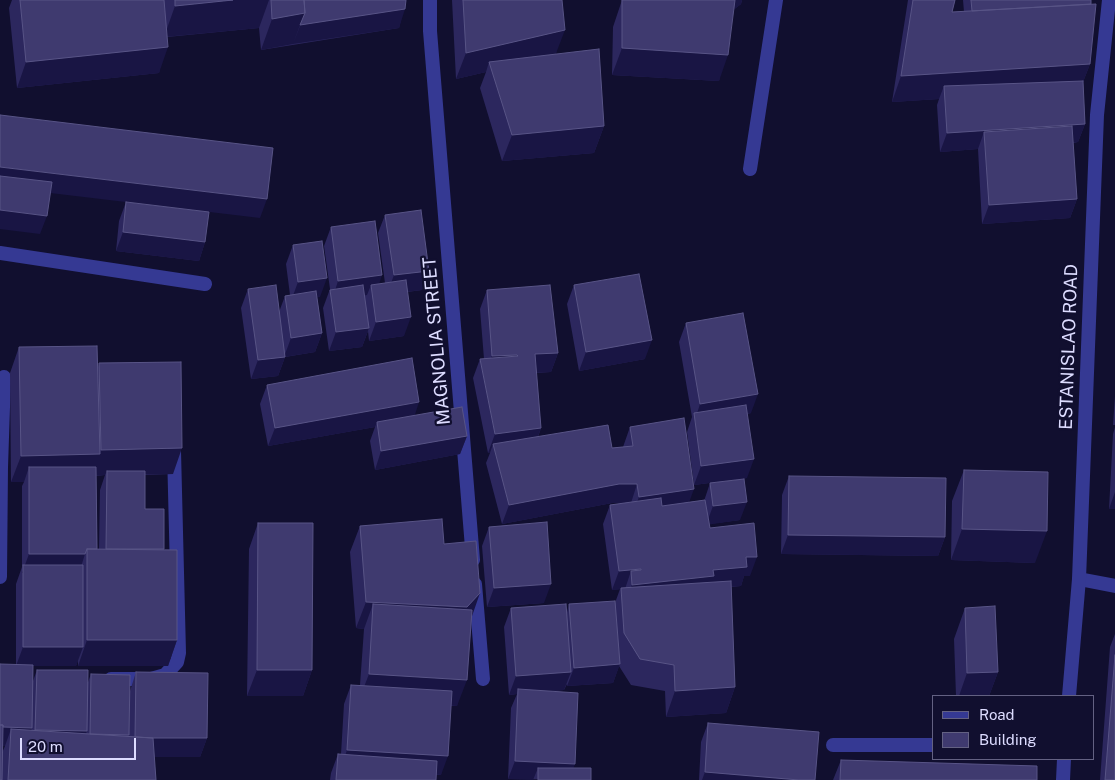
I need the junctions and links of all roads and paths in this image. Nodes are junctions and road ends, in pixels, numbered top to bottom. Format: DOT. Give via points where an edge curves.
graph roads {
  1 [pos="430,0"];
  2 [pos="776,0"];
  3 [pos="1109,0"];
  4 [pos="750,169"];
  5 [pos="0,254"];
  6 [pos="205,284"];
  7 [pos="4,377"];
  8 [pos="173,441"];
  9 [pos="0,578"];
  10 [pos="1079,579"];
  11 [pos="1115,586"];
  12 [pos="98,678"];
  13 [pos="483,679"];
  14 [pos="1069,695"];
  15 [pos="833,745"];
  16 [pos="932,745"];
  17 [pos="1064,760"];
  18 [pos="1063,780"];
  1 -- 13 [label="street, MAGNOLIA STREET"];
  2 -- 4 [label="street"];
  3 -- 10 [label="street, ESTANISLAO ROAD" via="1097,116"];
  5 -- 6 [label="street"];
  7 -- 9 [label="street"];
  8 -- 12 [label="street" via="177,662 164,674 151,679"];
  10 -- 11 [label="street"];
  10 -- 14 [label="street, ESTANISLAO ROAD"];
  15 -- 16 [label="street"];
  17 -- 18 [label="street"];
}
